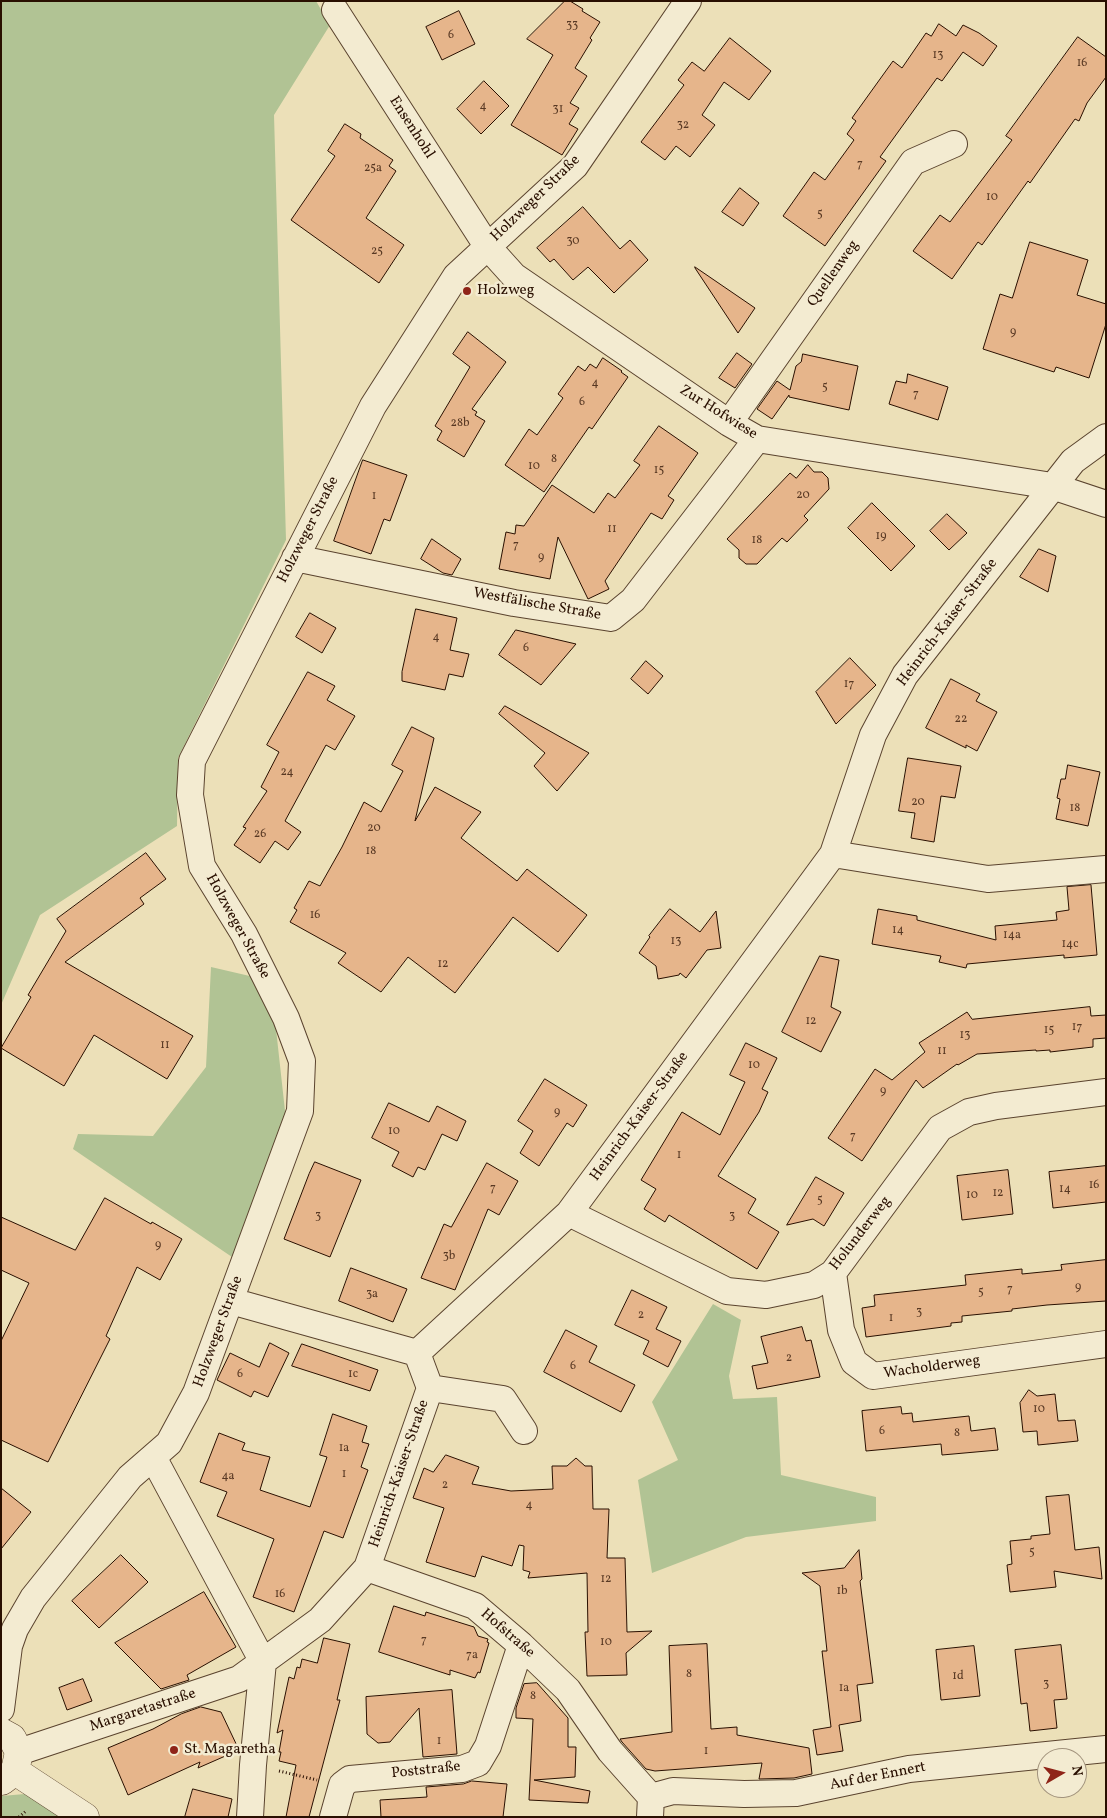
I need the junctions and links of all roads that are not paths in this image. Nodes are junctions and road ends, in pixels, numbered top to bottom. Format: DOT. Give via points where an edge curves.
graph roads {
  1 [pos="688,1"];
  2 [pos="335,10"];
  3 [pos="954,144"];
  4 [pos="487,246"];
  5 [pos="729,423"];
  6 [pos="1106,437"];
  7 [pos="758,439"];
  8 [pos="1052,486"];
  9 [pos="1106,504"];
  10 [pos="295,558"];
  11 [pos="833,854"];
  12 [pos="1106,869"];
  13 [pos="1106,1092"];
  14 [pos="569,1213"];
  15 [pos="833,1273"];
  16 [pos="231,1301"];
  17 [pos="1106,1344"];
  18 [pos="417,1353"];
  19 [pos="430,1388"];
  20 [pos="524,1431"];
  21 [pos="153,1457"];
  22 [pos="367,1568"];
  23 [pos="521,1645"];
  24 [pos="263,1662"];
  25 [pos="1,1709"];
  26 [pos="1,1732"];
  27 [pos="1106,1750"];
  28 [pos="12,1768"];
  29 [pos="650,1807"];
  30 [pos="85,1817"];
  31 [pos="250,1817"];
  32 [pos="333,1817"];
  1 -- 4 [label="street, Holzweger Straße" via="575,166"];
  2 -- 4 [label="street, Ensenhohl"];
  3 -- 5 [label="street, Quellenweg" via="913,162"];
  4 -- 5 [label="street, Zur Hofwiese" via="514,276"];
  4 -- 10 [label="street, Holzweger Straße" via="456,276 372,406"];
  5 -- 7 [label="street, Zur Hofwiese"];
  6 -- 8 [label="street, Heinrich-Kaiser-Straße" via="1073,461"];
  7 -- 8 [label="street, Zur Hofwiese"];
  7 -- 10 [label="street, Westfälische Straße" via="633,600 611,618 514,603"];
  8 -- 9 [label="street"];
  8 -- 11 [label="street, Heinrich-Kaiser-Straße" via="906,676 873,735"];
  10 -- 16 [label="street, Holzweger Straße" via="192,761 190,795 202,866 244,934 286,1018 302,1061 300,1111"];
  11 -- 12 [label="street" via="988,879"];
  11 -- 14 [label="street, Heinrich-Kaiser-Straße"];
  13 -- 15 [label="street, Holunderweg" via="996,1106 969,1112 940,1128"];
  14 -- 15 [label="street, Holunderweg" via="727,1291 766,1295 814,1285"];
  14 -- 18 [label="street, Heinrich-Kaiser-Straße"];
  15 -- 17 [label="street, Wacholderweg" via="841,1330 854,1362 873,1376"];
  16 -- 18 [label="street"];
  16 -- 21 [label="street, Holzweger Straße" via="196,1393 169,1443"];
  18 -- 19 [label="street, Heinrich-Kaiser-Straße"];
  19 -- 20 [label="street" via="503,1399"];
  19 -- 22 [label="street, Heinrich-Kaiser-Straße"];
  21 -- 24 [label="street"];
  21 -- 25 [label="street, Holzweger Straße" via="130,1476 33,1598 15,1628 9,1646"];
  22 -- 23 [label="street, Hofstraße" via="475,1606"];
  22 -- 24 [label="street" via="320,1620"];
  23 -- 29 [label="street, Hofstraße" via="568,1690"];
  23 -- 32 [label="street, Poststraße" via="488,1746 478,1763 462,1769 350,1779 342,1785"];
  24 -- 28 [label="street, Margaretastraße" via="239,1679"];
  24 -- 31 [label="street"];
  26 -- 28 [label="street" via="12,1738"];
  27 -- 29 [label="street, Auf der Ennert" via="909,1769 796,1793 673,1791"];
  28 -- 30 [label="street"];
}
